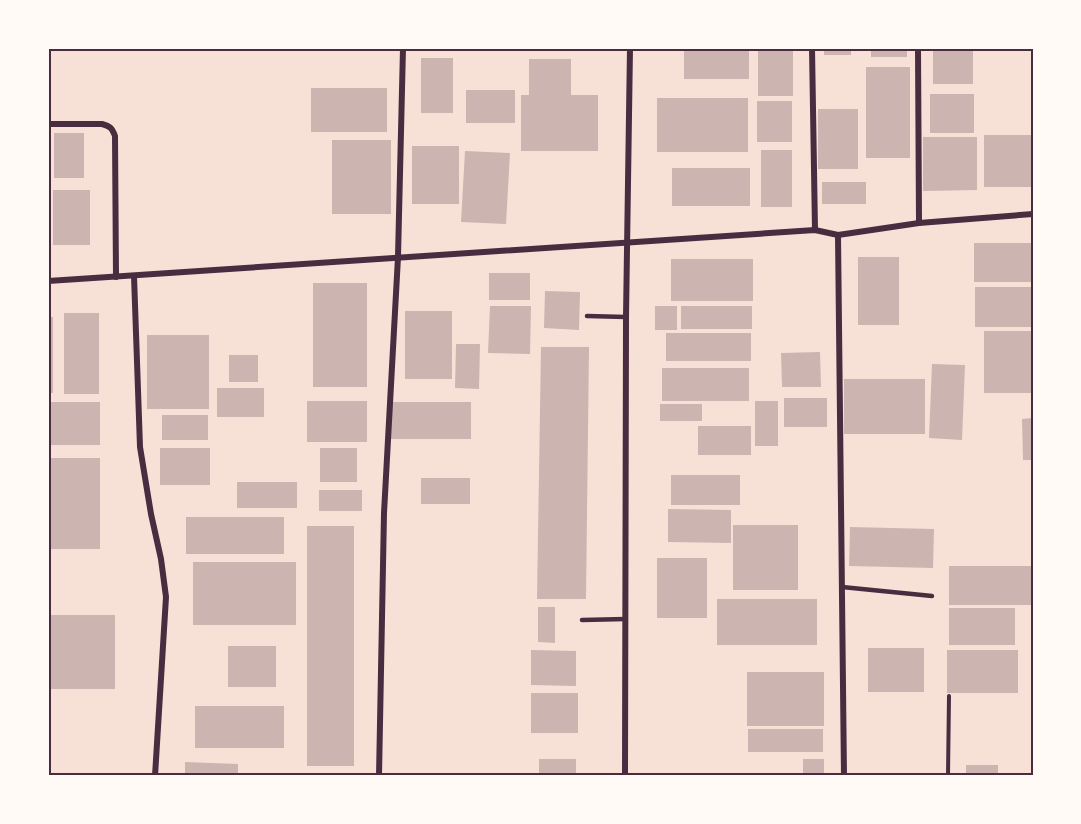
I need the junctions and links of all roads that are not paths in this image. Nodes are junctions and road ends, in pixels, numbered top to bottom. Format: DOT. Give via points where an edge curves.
graph roads {
  1 [pos="403,48"];
  2 [pos="630,48"];
  3 [pos="812,48"];
  4 [pos="918,48"];
  5 [pos="48,124"];
  6 [pos="1033,214"];
  7 [pos="919,223"];
  8 [pos="815,230"];
  9 [pos="838,235"];
  10 [pos="627,242"];
  11 [pos="398,257"];
  12 [pos="134,276"];
  13 [pos="116,277"];
  14 [pos="48,281"];
  15 [pos="587,316"];
  16 [pos="626,317"];
  17 [pos="842,587"];
  18 [pos="932,596"];
  19 [pos="626,619"];
  20 [pos="582,620"];
  21 [pos="155,776"];
  22 [pos="379,776"];
  23 [pos="626,776"];
  24 [pos="844,776"];
  1 -- 11 [label="street"];
  2 -- 10 [label="street"];
  3 -- 8 [label="street"];
  4 -- 7 [label="street"];
  5 -- 13 [label="street" via="102,124 112,130"];
  6 -- 7 [label="street"];
  7 -- 9 [label="street"];
  8 -- 9 [label="street"];
  8 -- 10 [label="street"];
  9 -- 17 [label="street"];
  10 -- 11 [label="street"];
  10 -- 16 [label="street"];
  11 -- 12 [label="street"];
  11 -- 22 [label="street" via="384,513"];
  12 -- 13 [label="street"];
  12 -- 21 [label="street" via="140,447 166,597"];
  13 -- 14 [label="street"];
  15 -- 16 [label="lane"];
  16 -- 19 [label="street"];
  17 -- 18 [label="lane"];
  17 -- 24 [label="street"];
  19 -- 20 [label="lane"];
  19 -- 23 [label="street"];
}
